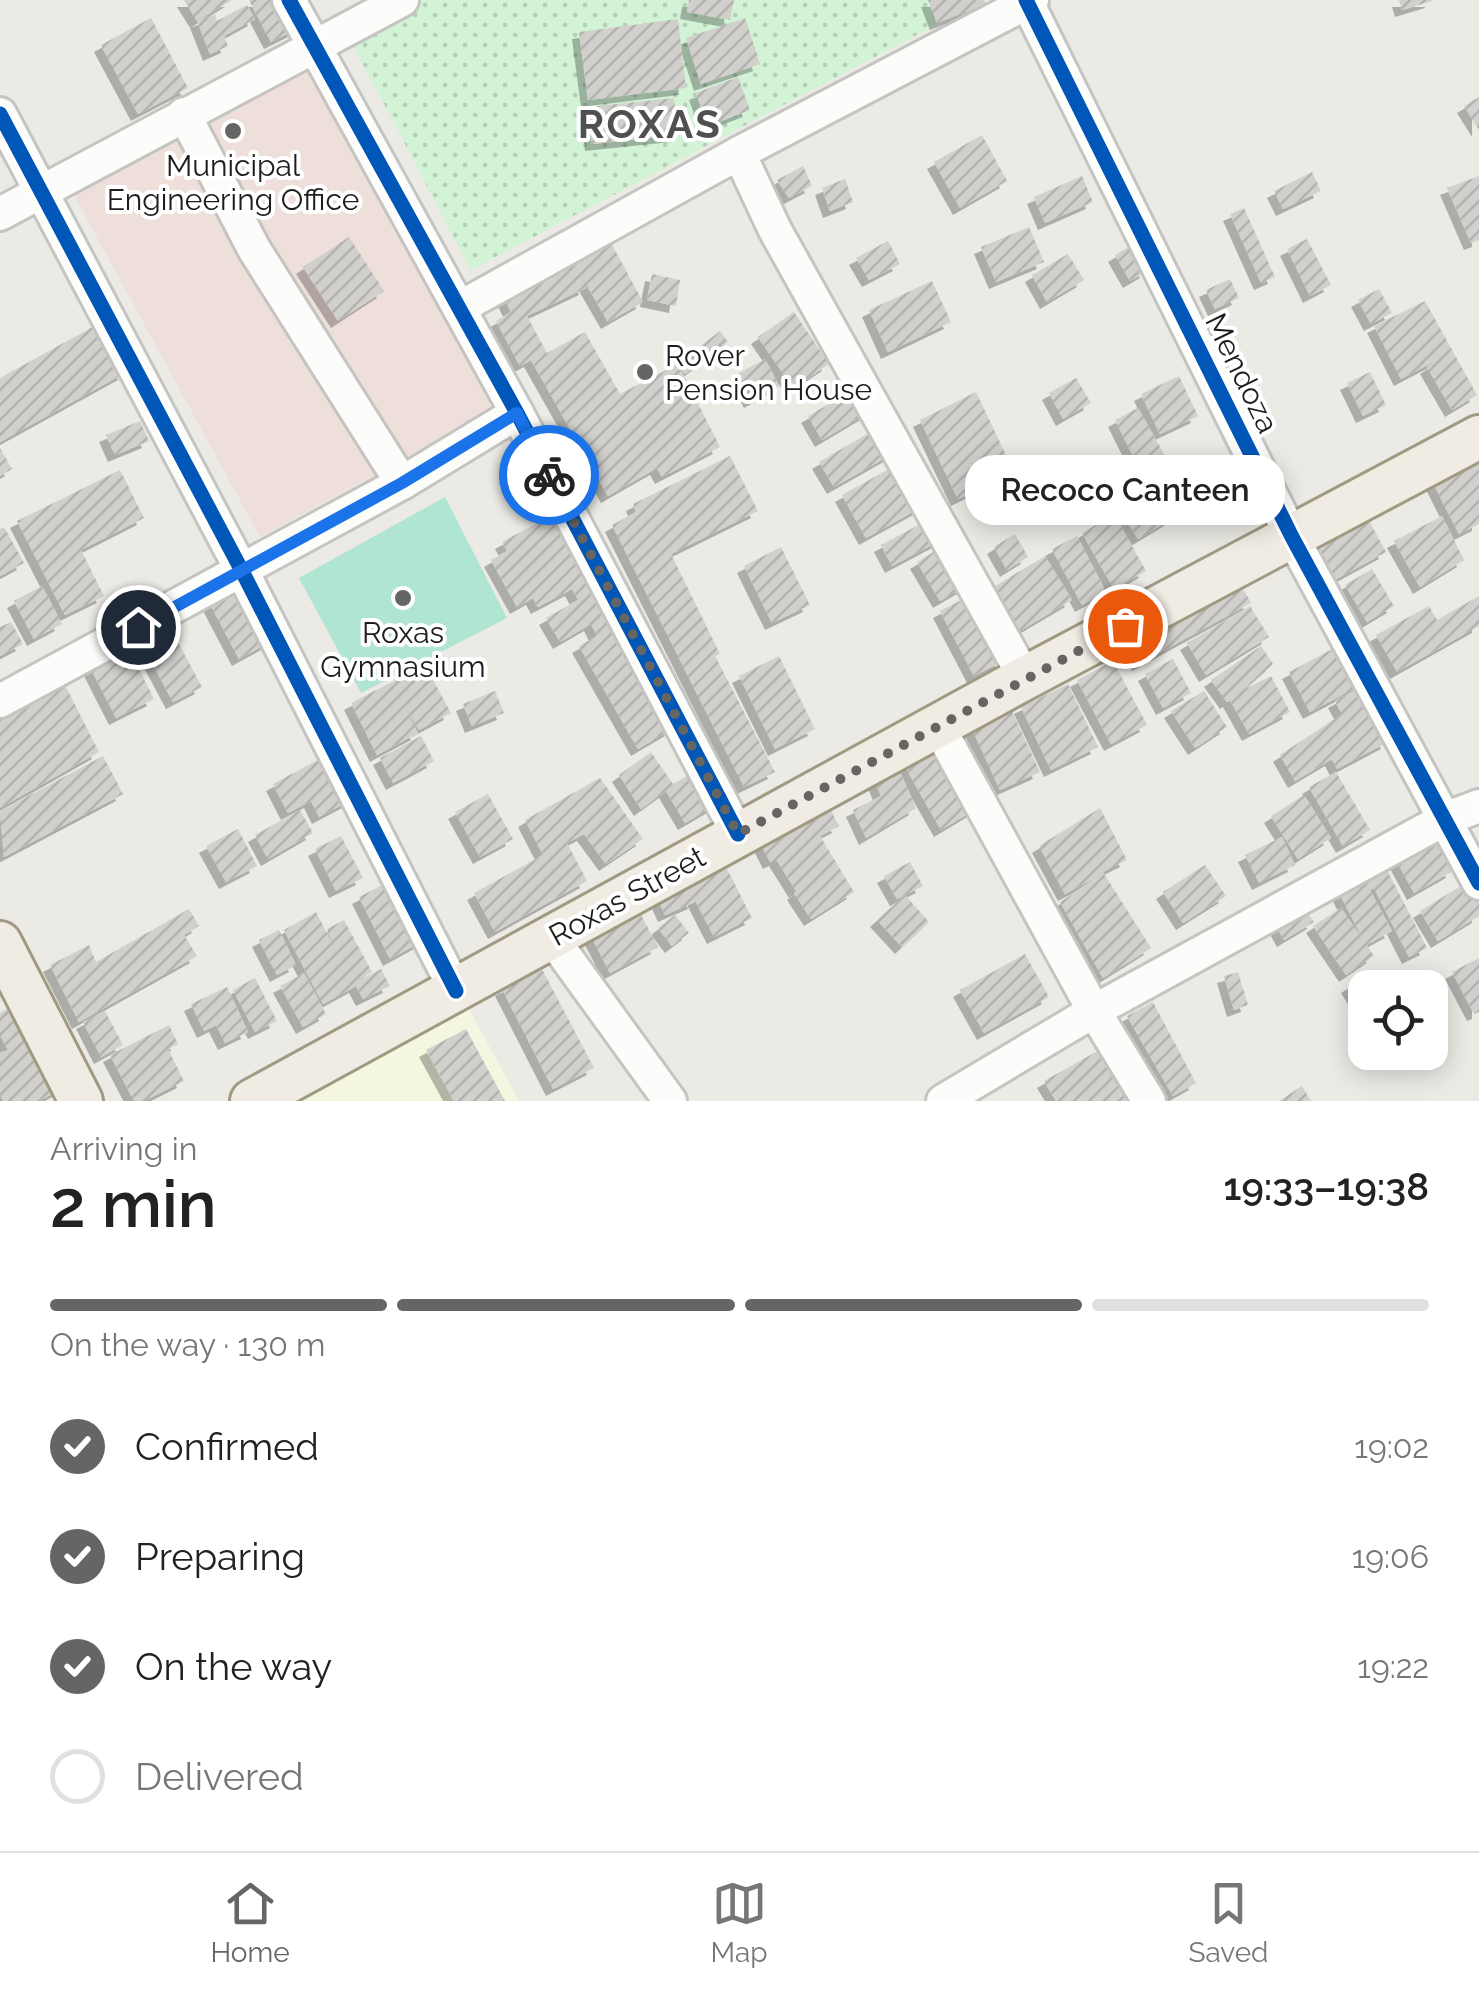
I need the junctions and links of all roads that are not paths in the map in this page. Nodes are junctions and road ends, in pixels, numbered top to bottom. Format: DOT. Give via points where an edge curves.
graph roads {
  1 [pos="289,0"];
  2 [pos="402,0"];
  3 [pos="1029,1"];
  4 [pos="314,50"];
  5 [pos="0,114"];
  6 [pos="184,114"];
  7 [pos="738,154"];
  8 [pos="42,192"];
  9 [pos="0,214"];
  10 [pos="459,308"];
  11 [pos="517,413"];
  12 [pos="1479,436"];
  13 [pos="402,483"];
  14 [pos="1292,537"];
  15 [pos="242,571"];
  16 [pos="1025,678"];
  17 [pos="0,702"];
  18 [pos="938,726"];
  19 [pos="1479,806"];
  20 [pos="1446,818"];
  21 [pos="738,834"];
  22 [pos="1479,883"];
  23 [pos="552,938"];
  24 [pos="0,944"];
  25 [pos="456,992"];
  26 [pos="1094,1011"];
  27 [pos="81,1101"];
  28 [pos="252,1101"];
  29 [pos="670,1101"];
  30 [pos="944,1101"];
  31 [pos="1149,1101"];
  1 -- 4 [label="street"];
  2 -- 4 [label="street"];
  3 -- 7 [label="street"];
  3 -- 14 [label="street, Mendoza"];
  4 -- 6 [label="street"];
  4 -- 10 [label="street"];
  5 -- 8 [label="street"];
  6 -- 8 [label="street"];
  6 -- 13 [label="street" via="254,249"];
  7 -- 10 [label="street"];
  7 -- 16 [label="street"];
  8 -- 9 [label="street"];
  8 -- 15 [label="street"];
  10 -- 11 [label="street"];
  11 -- 13 [label="street"];
  11 -- 21 [label="street"];
  12 -- 14 [label="main road, Roxas Street"];
  13 -- 15 [label="street"];
  14 -- 16 [label="main road, Roxas Street"];
  14 -- 20 [label="street, Mendoza"];
  15 -- 17 [label="street"];
  15 -- 25 [label="street"];
  16 -- 18 [label="main road, Roxas Street"];
  18 -- 21 [label="main road, Roxas Street"];
  18 -- 26 [label="street"];
  19 -- 20 [label="street"];
  20 -- 22 [label="street, Mendoza"];
  20 -- 26 [label="street"];
  21 -- 23 [label="main road, Roxas Street"];
  23 -- 25 [label="main road, Roxas Street"];
  23 -- 29 [label="street"];
  24 -- 27 [label="main road"];
  25 -- 28 [label="main road, Roxas Street"];
  26 -- 30 [label="street"];
  26 -- 31 [label="street"];
}
